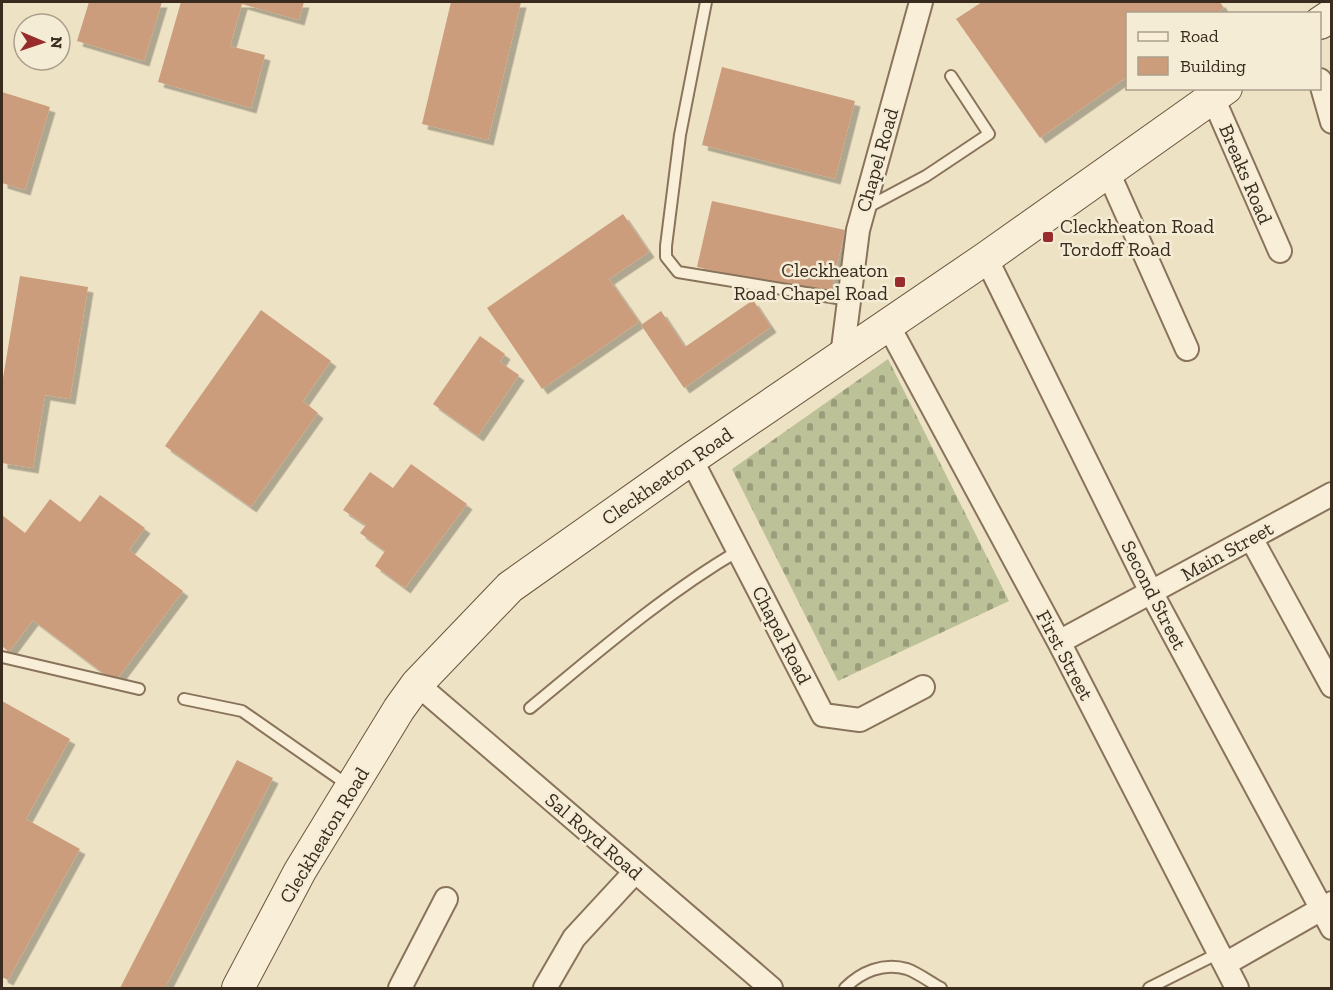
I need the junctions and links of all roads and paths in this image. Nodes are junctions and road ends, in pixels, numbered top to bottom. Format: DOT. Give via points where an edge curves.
graph roads {
  1 [pos="706,2"];
  2 [pos="921,2"];
  3 [pos="951,76"];
  4 [pos="1321,84"];
  5 [pos="1220,93"];
  6 [pos="1332,122"];
  7 [pos="1108,172"];
  8 [pos="863,210"];
  9 [pos="1280,251"];
  10 [pos="986,258"];
  11 [pos="849,300"];
  12 [pos="888,325"];
  13 [pos="1187,349"];
  14 [pos="842,356"];
  15 [pos="691,459"];
  16 [pos="1332,494"];
  17 [pos="1251,538"];
  18 [pos="738,551"];
  19 [pos="1151,592"];
  20 [pos="1059,642"];
  21 [pos="2,657"];
  22 [pos="417,684"];
  23 [pos="1332,686"];
  24 [pos="923,687"];
  25 [pos="139,689"];
  26 [pos="184,699"];
  27 [pos="530,708"];
  28 [pos="351,787"];
  29 [pos="635,872"];
  30 [pos="446,899"];
  31 [pos="1328,913"];
  32 [pos="1222,959"];
  33 [pos="238,988"];
  34 [pos="399,988"];
  35 [pos="545,988"];
  36 [pos="771,988"];
  37 [pos="845,988"];
  38 [pos="941,988"];
  39 [pos="1149,988"];
  40 [pos="1237,988"];
  1 -- 11 [label="lane" via="680,135 666,257 678,272"];
  2 -- 8 [label="street, Chapel Road"];
  3 -- 8 [label="lane" via="989,134 926,176"];
  4 -- 6 [label="street"];
  5 -- 7 [label="street, Cleckheaton Road"];
  5 -- 9 [label="street, Breaks Road"];
  7 -- 10 [label="street, Cleckheaton Road"];
  7 -- 13 [label="street"];
  8 -- 11 [label="street, Chapel Road"];
  10 -- 12 [label="street, Cleckheaton Road"];
  10 -- 19 [label="street, Second Street"];
  11 -- 14 [label="street, Chapel Road"];
  12 -- 14 [label="street, Cleckheaton Road"];
  12 -- 20 [label="street, First Street"];
  14 -- 15 [label="street, Cleckheaton Road"];
  15 -- 18 [label="street, Chapel Road"];
  15 -- 22 [label="street, Cleckheaton Road" via="510,586"];
  16 -- 17 [label="street, Main Street"];
  17 -- 19 [label="street, Main Street"];
  17 -- 23 [label="street"];
  18 -- 24 [label="street, Chapel Road" via="823,714 860,720"];
  18 -- 27 [label="lane" via="662,601"];
  19 -- 20 [label="street, Main Street"];
  19 -- 31 [label="street, Second Street"];
  20 -- 32 [label="street, First Street"];
  21 -- 25 [label="lane"];
  22 -- 28 [label="street, Cleckheaton Road"];
  22 -- 29 [label="street, Sal Royd Road"];
  26 -- 28 [label="lane" via="242,711"];
  28 -- 33 [label="street, Cleckheaton Road"];
  29 -- 35 [label="street" via="573,938"];
  29 -- 36 [label="street, Sal Royd Road"];
  30 -- 34 [label="street"];
  31 -- 32 [label="street"];
  32 -- 39 [label="lane"];
  32 -- 40 [label="street, First Street"];
  37 -- 38 [label="lane" via="865,972 884,967 907,969"];
}
